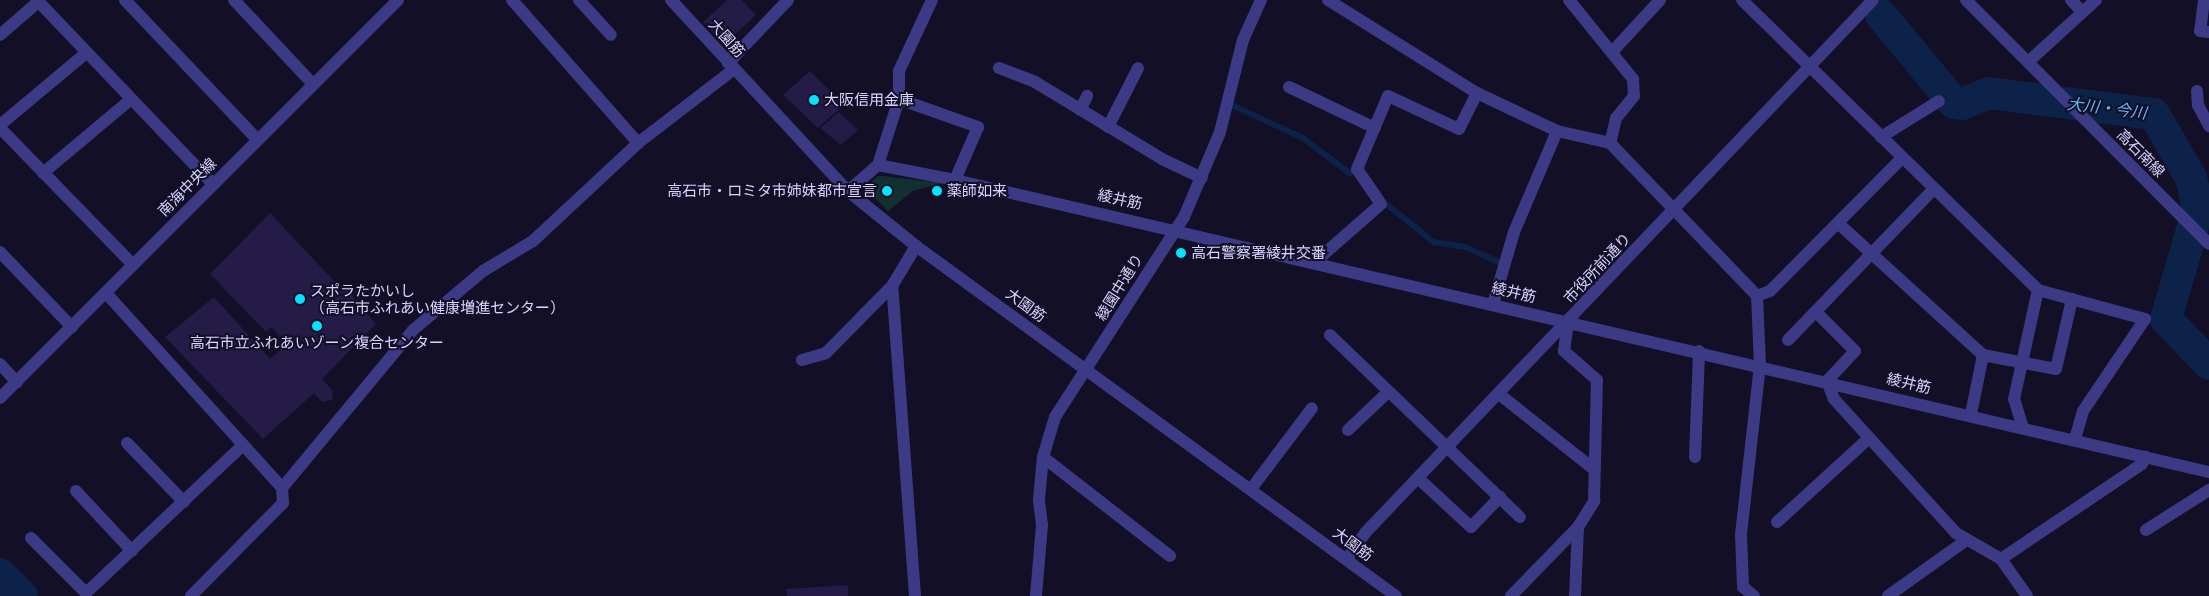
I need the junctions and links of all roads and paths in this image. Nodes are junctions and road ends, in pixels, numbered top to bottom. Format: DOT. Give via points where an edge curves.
graph roads {
  1 [pos="125,0"];
  2 [pos="234,0"];
  3 [pos="398,0"];
  4 [pos="512,0"];
  5 [pos="579,0"];
  6 [pos="671,0"];
  7 [pos="788,0"];
  8 [pos="932,0"];
  9 [pos="1262,0"];
  10 [pos="1328,0"];
  11 [pos="1569,0"];
  12 [pos="1660,0"];
  13 [pos="1742,0"];
  14 [pos="1873,0"];
  15 [pos="1966,0"];
  16 [pos="2071,0"];
  17 [pos="2096,0"];
  18 [pos="2204,0"];
  19 [pos="37,1"];
  20 [pos="2082,12"];
  21 [pos="2209,32"];
  22 [pos="0,35"];
  23 [pos="611,35"];
  24 [pos="1612,52"];
  25 [pos="86,53"];
  26 [pos="2028,62"];
  27 [pos="731,66"];
  28 [pos="1811,66"];
  29 [pos="999,68"];
  30 [pos="1138,68"];
  31 [pos="313,84"];
  32 [pos="1289,87"];
  33 [pos="2197,91"];
  34 [pos="1477,93"];
  35 [pos="1087,96"];
  36 [pos="899,99"];
  37 [pos="130,100"];
  38 [pos="1939,101"];
  39 [pos="1080,110"];
  40 [pos="2209,126"];
  41 [pos="0,127"];
  42 [pos="1108,127"];
  43 [pos="1375,128"];
  44 [pos="1557,131"];
  45 [pos="1881,137"];
  46 [pos="258,140"];
  47 [pos="638,143"];
  48 [pos="1610,143"];
  49 [pos="1902,158"];
  50 [pos="878,166"];
  51 [pos="43,173"];
  52 [pos="1202,178"];
  53 [pos="954,180"];
  54 [pos="213,184"];
  55 [pos="1934,189"];
  56 [pos="848,191"];
  57 [pos="1672,212"];
  58 [pos="1839,224"];
  59 [pos="1176,228"];
  60 [pos="2205,239"];
  61 [pos="916,246"];
  62 [pos="0,252"];
  63 [pos="1872,254"];
  64 [pos="1316,261"];
  65 [pos="133,265"];
  66 [pos="892,286"];
  67 [pos="2038,290"];
  68 [pos="106,293"];
  69 [pos="1757,296"];
  70 [pos="2072,299"];
  71 [pos="1493,304"];
  72 [pos="1816,312"];
  73 [pos="1568,322"];
  74 [pos="72,327"];
  75 [pos="1330,335"];
  76 [pos="1788,340"];
  77 [pos="1698,351"];
  78 [pos="1983,355"];
  79 [pos="802,360"];
  80 [pos="2022,362"];
  81 [pos="0,364"];
  82 [pos="1760,365"];
  83 [pos="1085,367"];
  84 [pos="1827,381"];
  85 [pos="17,382"];
  86 [pos="1388,392"];
  87 [pos="1499,394"];
  88 [pos="0,398"];
  89 [pos="1312,408"];
  90 [pos="1971,414"];
  91 [pos="2024,428"];
  92 [pos="1348,430"];
  93 [pos="1870,438"];
  94 [pos="2076,439"];
  95 [pos="127,443"];
  96 [pos="243,445"];
  97 [pos="1449,446"];
  98 [pos="1043,457"];
  99 [pos="1695,457"];
  100 [pos="2145,457"];
  101 [pos="1595,470"];
  102 [pos="2209,472"];
  103 [pos="1418,478"];
  104 [pos="282,488"];
  105 [pos="1251,489"];
  106 [pos="2209,490"];
  107 [pos="76,491"];
  108 [pos="1500,497"];
  109 [pos="184,502"];
  110 [pos="1520,517"];
  111 [pos="1777,522"];
  112 [pos="1578,527"];
  113 [pos="2146,530"];
  114 [pos="31,538"];
  115 [pos="1965,541"];
  116 [pos="132,551"];
  117 [pos="1170,556"];
  118 [pos="2001,558"];
  119 [pos="1346,559"];
  120 [pos="191,596"];
  121 [pos="915,596"];
  122 [pos="1036,596"];
  123 [pos="1396,596"];
  124 [pos="1511,596"];
  125 [pos="1575,596"];
  126 [pos="1754,596"];
  127 [pos="1888,596"];
  128 [pos="2027,596"];
  1 -- 46 [label="street"];
  2 -- 31 [label="street"];
  3 -- 31 [label="street, 南海中央線"];
  4 -- 47 [label="street"];
  5 -- 23 [label="street"];
  6 -- 27 [label="street, 大園筋"];
  7 -- 27 [label="street"];
  8 -- 36 [label="street" via="899,71"];
  9 -- 52 [label="street, 綾園中通り" via="1243,40 1220,132"];
  10 -- 34 [label="street"];
  11 -- 24 [label="street"];
  12 -- 24 [label="street"];
  13 -- 28 [label="street"];
  14 -- 28 [label="street, 市役所前通り"];
  15 -- 26 [label="street, 高石南線"];
  16 -- 20 [label="street"];
  17 -- 20 [label="street"];
  18 -- 21 [label="street" via="2200,31"];
  19 -- 22 [label="street"];
  19 -- 25 [label="street"];
  20 -- 26 [label="street"];
  24 -- 48 [label="street" via="1633,79 1634,96 1616,118"];
  25 -- 37 [label="street"];
  25 -- 41 [label="street"];
  26 -- 60 [label="street, 高石南線"];
  27 -- 47 [label="street"];
  27 -- 56 [label="street, 大園筋"];
  28 -- 45 [label="street"];
  28 -- 57 [label="street, 市役所前通り"];
  29 -- 39 [label="street" via="1035,82"];
  30 -- 42 [label="street"];
  31 -- 46 [label="street, 南海中央線"];
  32 -- 43 [label="street"];
  33 -- 40 [label="street" via="2198,105"];
  34 -- 43 [label="street" via="1459,129 1388,96"];
  34 -- 44 [label="street"];
  35 -- 39 [label="street"];
  36 -- 50 [label="street"];
  36 -- 53 [label="street" via="978,127"];
  37 -- 51 [label="street"];
  37 -- 54 [label="street"];
  38 -- 45 [label="street"];
  39 -- 42 [label="street"];
  41 -- 51 [label="street"];
  42 -- 52 [label="street"];
  43 -- 64 [label="street" via="1357,169 1381,204"];
  44 -- 48 [label="street"];
  44 -- 71 [label="street" via="1514,232"];
  45 -- 49 [label="street"];
  46 -- 54 [label="street, 南海中央線"];
  47 -- 104 [label="street" via="532,241 483,271 413,330"];
  48 -- 57 [label="street"];
  49 -- 55 [label="street"];
  49 -- 58 [label="street"];
  50 -- 53 [label="street, 綾井筋"];
  50 -- 56 [label="street"];
  51 -- 65 [label="street"];
  52 -- 59 [label="street, 綾園中通り"];
  53 -- 59 [label="street, 綾井筋"];
  54 -- 65 [label="street, 南海中央線"];
  55 -- 63 [label="street"];
  55 -- 67 [label="street"];
  56 -- 61 [label="street, 大園筋"];
  57 -- 69 [label="street"];
  57 -- 73 [label="street, 市役所前通り"];
  58 -- 63 [label="street"];
  58 -- 69 [label="street" via="1770,292"];
  59 -- 64 [label="street, 綾井筋"];
  59 -- 83 [label="street, 綾園中通り"];
  61 -- 66 [label="street"];
  61 -- 83 [label="street, 大園筋"];
  62 -- 74 [label="street"];
  63 -- 72 [label="street"];
  63 -- 78 [label="street"];
  64 -- 71 [label="street, 綾井筋"];
  65 -- 68 [label="street, 南海中央線"];
  66 -- 79 [label="street" via="826,353"];
  66 -- 121 [label="street"];
  67 -- 70 [label="street"];
  67 -- 80 [label="street"];
  68 -- 74 [label="street, 南海中央線"];
  68 -- 96 [label="street"];
  69 -- 82 [label="street"];
  70 -- 80 [label="street" via="2056,369"];
  70 -- 94 [label="street" via="2145,319 2083,411"];
  71 -- 73 [label="street, 綾井筋"];
  72 -- 76 [label="street"];
  72 -- 84 [label="street" via="1855,351"];
  73 -- 77 [label="street, 綾井筋"];
  73 -- 87 [label="street, 市役所前通り"];
  73 -- 101 [label="street" via="1564,351 1597,380"];
  74 -- 85 [label="street, 南海中央線"];
  75 -- 86 [label="street"];
  77 -- 82 [label="street, 綾井筋"];
  77 -- 99 [label="street"];
  78 -- 80 [label="street"];
  78 -- 90 [label="street"];
  80 -- 91 [label="street" via="2014,399"];
  81 -- 85 [label="street"];
  82 -- 84 [label="street, 綾井筋"];
  82 -- 126 [label="street" via="1741,535 1743,587"];
  83 -- 98 [label="street, 綾園中通り" via="1055,417"];
  83 -- 105 [label="street, 大園筋"];
  84 -- 90 [label="street, 綾井筋"];
  84 -- 93 [label="street" via="1834,399"];
  85 -- 88 [label="street, 南海中央線"];
  86 -- 92 [label="street"];
  86 -- 97 [label="street" via="1438,441"];
  87 -- 97 [label="street, 市役所前通り"];
  87 -- 101 [label="street"];
  89 -- 105 [label="street"];
  90 -- 91 [label="street, 綾井筋"];
  91 -- 94 [label="street, 綾井筋"];
  93 -- 111 [label="street"];
  93 -- 115 [label="street"];
  94 -- 100 [label="street, 綾井筋"];
  95 -- 109 [label="street"];
  96 -- 104 [label="street"];
  96 -- 109 [label="street"];
  97 -- 103 [label="street, 市役所前通り"];
  97 -- 108 [label="street"];
  98 -- 117 [label="street"];
  98 -- 122 [label="street, 綾園中通り"];
  100 -- 102 [label="street, 綾井筋"];
  100 -- 118 [label="street" via="2142,464"];
  101 -- 112 [label="street" via="1594,501"];
  103 -- 108 [label="street" via="1471,527"];
  103 -- 119 [label="street, 市役所前通り"];
  104 -- 120 [label="street" via="283,503"];
  105 -- 119 [label="street, 大園筋"];
  106 -- 113 [label="street"];
  107 -- 116 [label="street"];
  108 -- 110 [label="street"];
  109 -- 116 [label="street"];
  112 -- 124 [label="street"];
  112 -- 125 [label="street"];
  114 -- 116 [label="street" via="86,593"];
  115 -- 118 [label="street"];
  115 -- 127 [label="street"];
  118 -- 128 [label="street"];
  119 -- 123 [label="street, 大園筋"];
}
